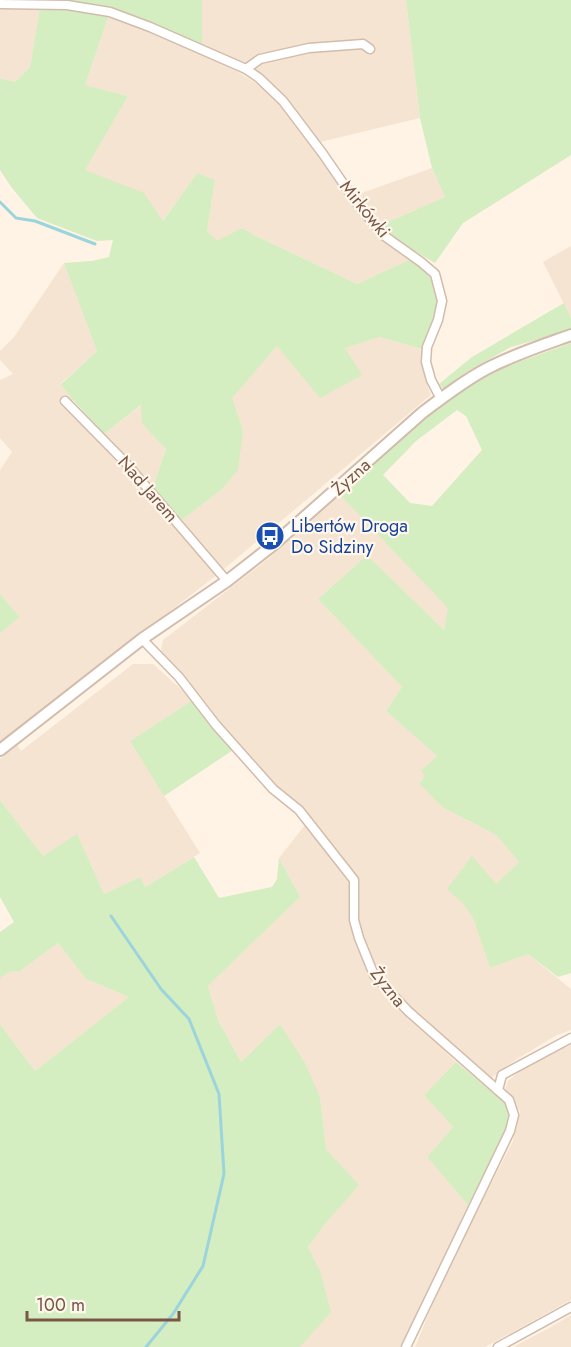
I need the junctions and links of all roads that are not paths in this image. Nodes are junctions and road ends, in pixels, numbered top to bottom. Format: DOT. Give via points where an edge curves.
graph roads {
  1 [pos="0,4"];
  2 [pos="370,50"];
  3 [pos="246,69"];
  4 [pos="571,335"];
  5 [pos="441,399"];
  6 [pos="65,401"];
  7 [pos="227,580"];
  8 [pos="142,639"];
  9 [pos="0,750"];
  10 [pos="571,1038"];
  11 [pos="498,1090"];
  12 [pos="571,1307"];
  13 [pos="406,1347"];
  14 [pos="498,1347"];
  1 -- 3 [label="street, Mirkówki" via="110,12"];
  2 -- 3 [label="street" via="363,44 309,48 260,59"];
  3 -- 5 [label="street, Mirkówki" via="283,101 383,235 435,274 442,301 426,362"];
  4 -- 5 [label="street, Żyzna" via="487,368"];
  5 -- 7 [label="street, Żyzna"];
  6 -- 7 [label="street, Nad Jarem" via="125,462"];
  7 -- 8 [label="street, Żyzna"];
  8 -- 9 [label="street, Żyzna"];
  8 -- 11 [label="street, Żyzna" via="273,789 299,810 354,880 354,920 374,975 408,1011"];
  10 -- 11 [label="street" via="502,1074"];
  11 -- 13 [label="street, Żyzna" via="509,1100 514,1114 510,1131"];
  12 -- 14 [label="street"];
}
